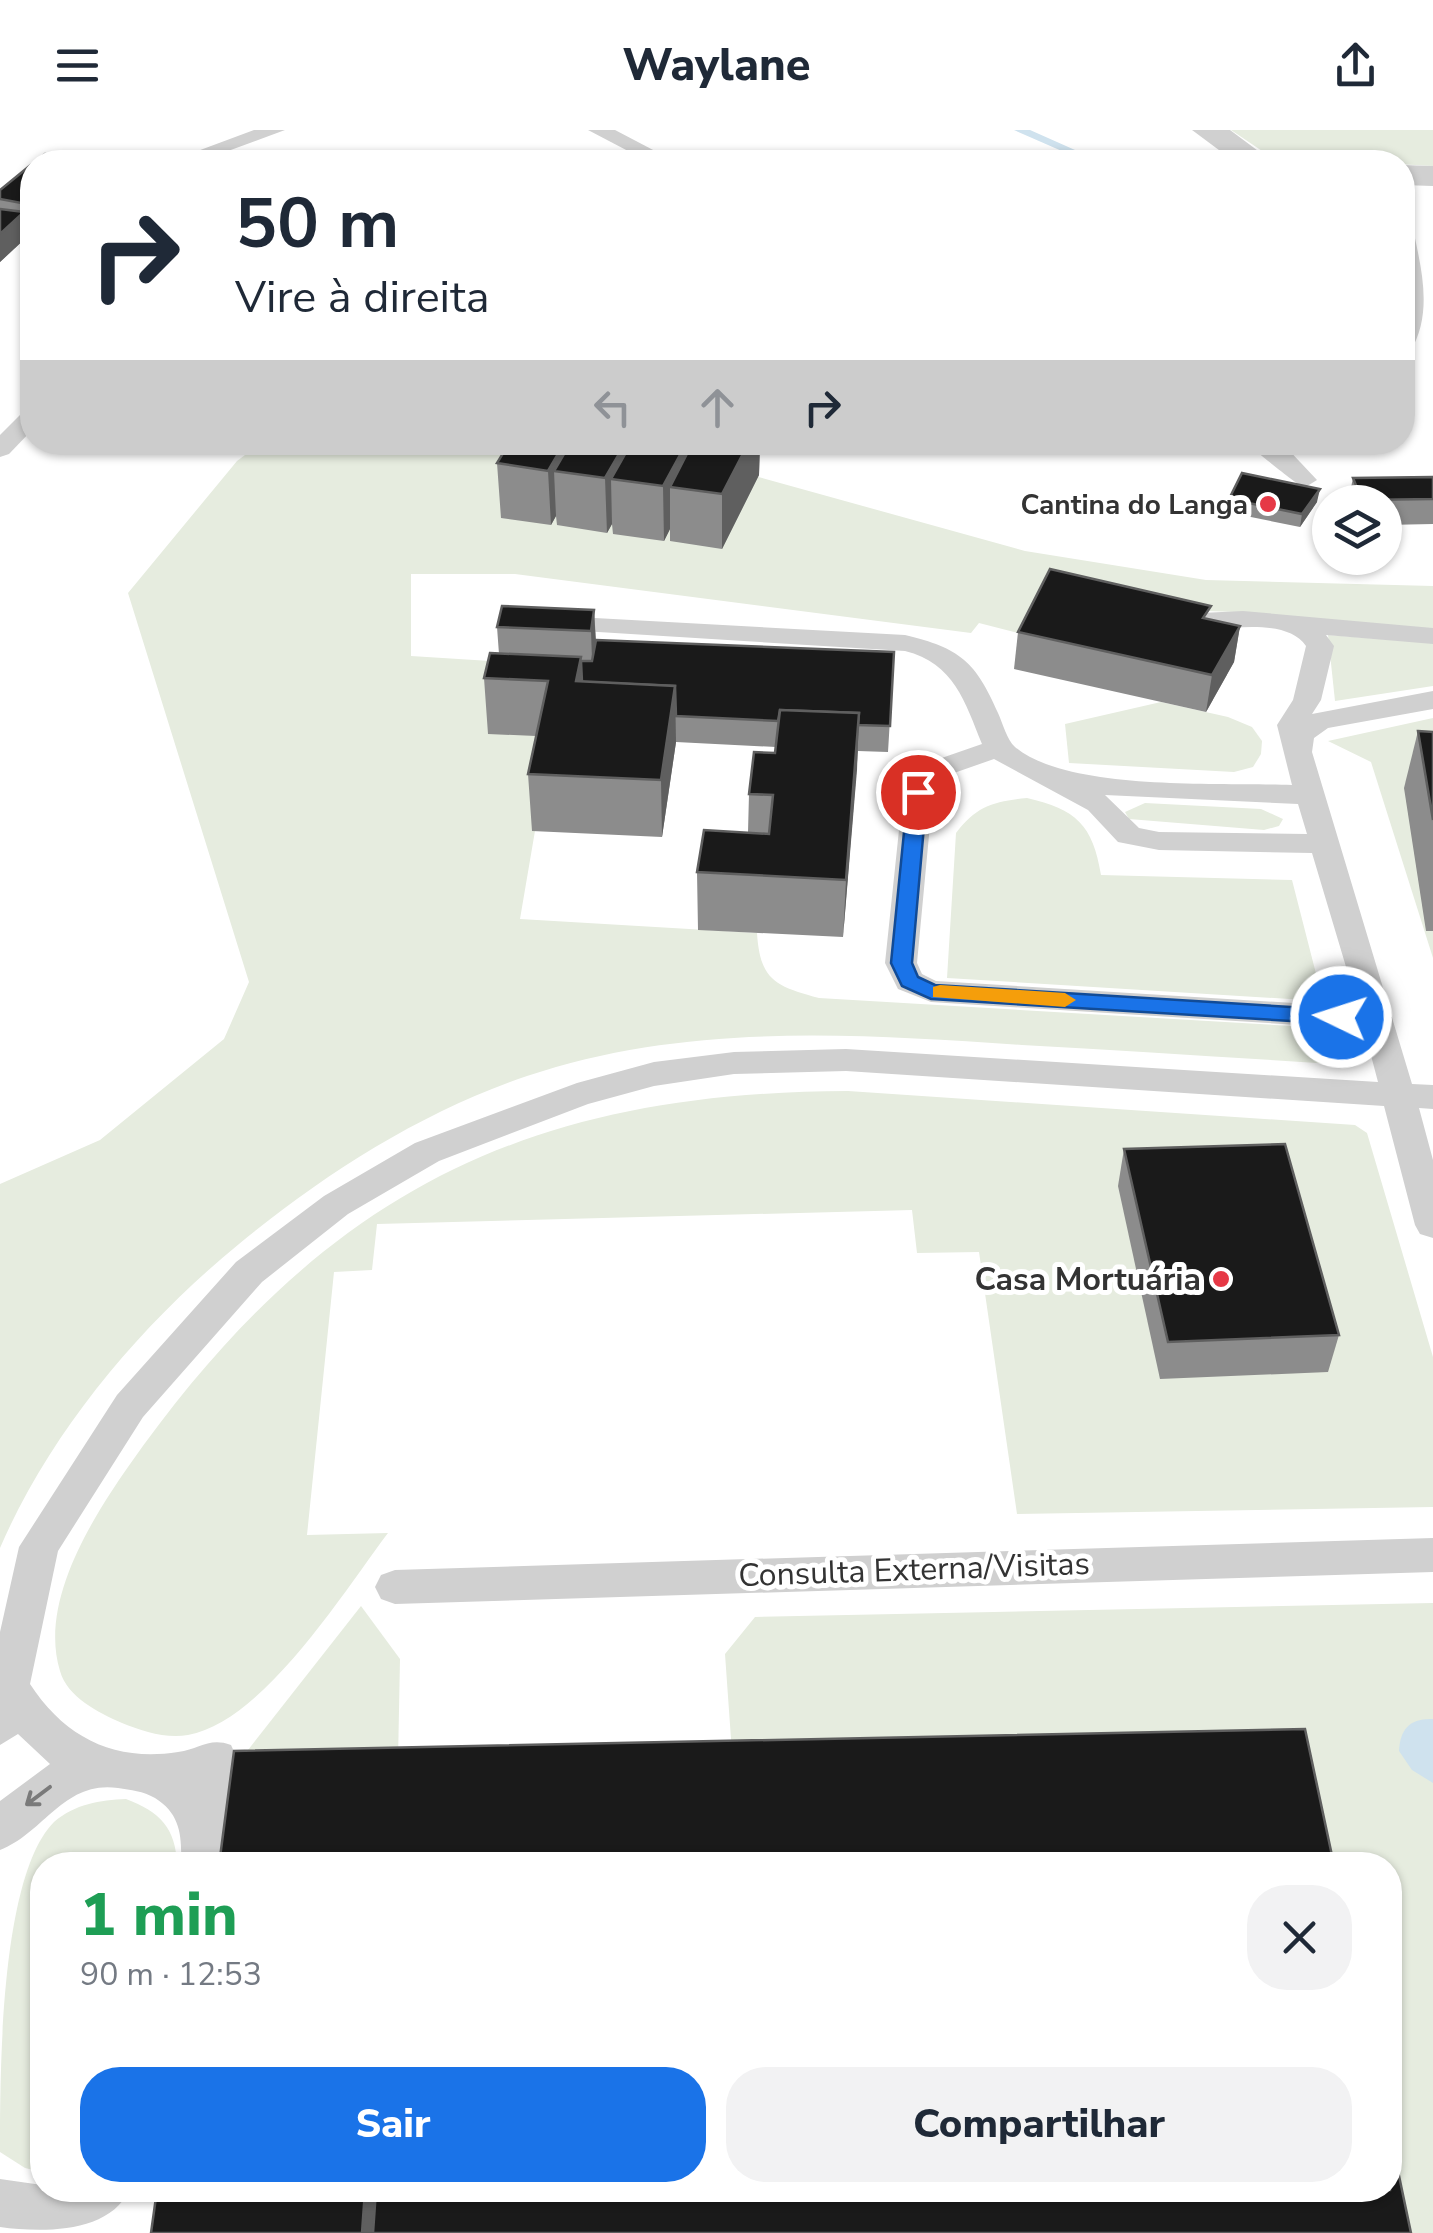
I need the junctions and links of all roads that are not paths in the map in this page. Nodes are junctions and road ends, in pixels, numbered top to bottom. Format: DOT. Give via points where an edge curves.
graph roads {
  1 [pos="275,130"];
  2 [pos="598,130"];
  3 [pos="1208,130"];
  4 [pos="215,150"];
  5 [pos="640,150"];
  6 [pos="1238,150"];
  7 [pos="20,429"];
  8 [pos="0,449"];
  9 [pos="1280,455"];
  10 [pos="1304,480"];
  11 [pos="1130,618"];
  12 [pos="524,619"];
  13 [pos="1297,626"];
  14 [pos="1433,636"];
  15 [pos="1433,700"];
  16 [pos="999,749"];
  17 [pos="1297,752"];
  18 [pos="1068,784"];
  19 [pos="1310,795"];
  20 [pos="1327,844"];
  21 [pos="1378,1019"];
  22 [pos="1396,1095"];
  23 [pos="1433,1097"];
  24 [pos="1433,1225"];
  25 [pos="1433,1555"];
  26 [pos="395,1586"];
  27 [pos="9,1686"];
  28 [pos="0,1727"];
  29 [pos="113,1768"];
  30 [pos="0,1830"];
  31 [pos="204,1852"];
  32 [pos="84,2202"];
  33 [pos="9,2211"];
  1 -- 4 [label="lane"];
  2 -- 5 [label="lane"];
  3 -- 6 [label="street"];
  7 -- 8 [label="lane"];
  9 -- 10 [label="lane"];
  11 -- 13 [label="lane" via="1243,618"];
  12 -- 16 [label="lane" via="930,649 970,680"];
  13 -- 14 [label="lane"];
  13 -- 17 [label="lane" via="1320,646 1307,700 1292,724"];
  15 -- 17 [label="lane" via="1319,721 1300,734"];
  16 -- 18 [label="lane"];
  16 -- 21 [label="lane" via="932,772 918,792 902,963 909,982 931,992"];
  17 -- 19 [label="lane"];
  18 -- 19 [label="lane"];
  18 -- 20 [label="lane" via="1129,835"];
  19 -- 20 [label="lane"];
  20 -- 21 [label="lane"];
  21 -- 22 [label="lane"];
  22 -- 23 [label="lane"];
  22 -- 24 [label="lane"];
  22 -- 27 [label="lane" via="846,1060 734,1063 654,1074 577,1095 427,1152 336,1205 249,1272 130,1406 39,1547"];
  25 -- 26 [label="lane, Consulta Externa/Visitas"];
  27 -- 28 [label="lane"];
  27 -- 29 [label="lane" via="30,1723 58,1750"];
  29 -- 30 [label="lane, one-way" via="39,1791"];
  29 -- 31 [label="lane" via="178,1770 216,1758"];
  32 -- 33 [label="lane"];
}
